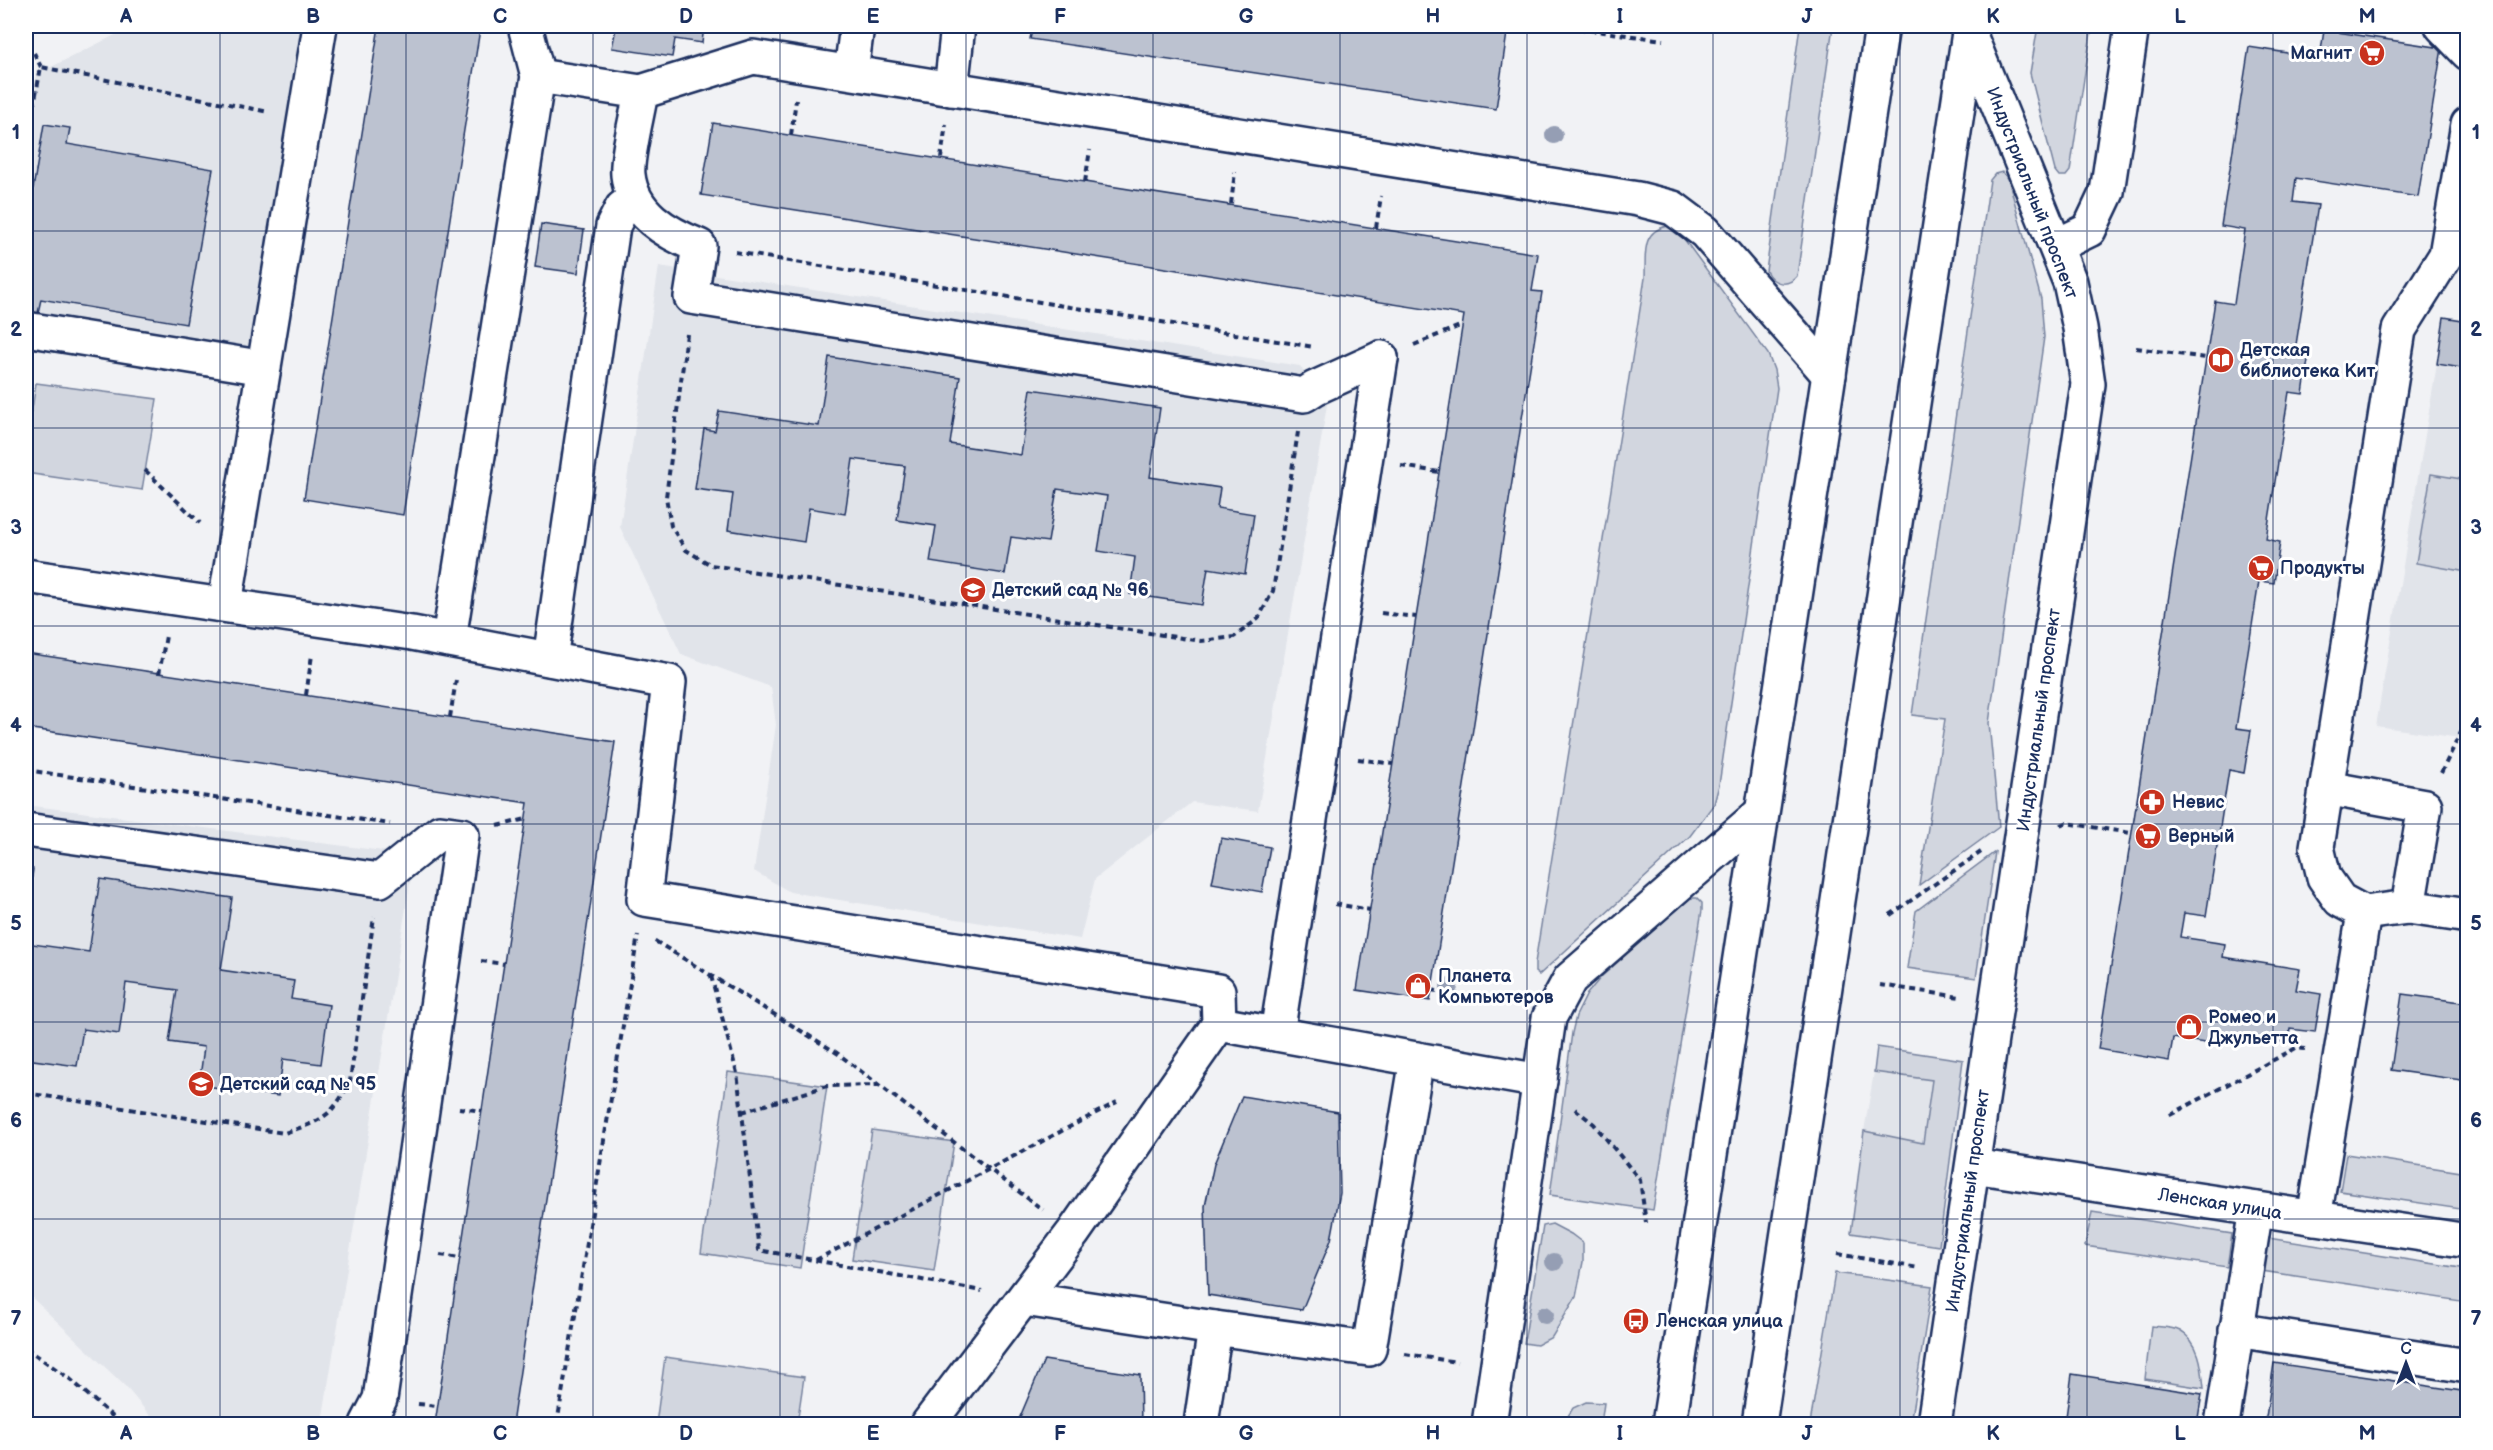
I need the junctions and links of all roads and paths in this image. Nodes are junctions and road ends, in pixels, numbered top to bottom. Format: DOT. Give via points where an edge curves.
graph roads {
  1 [pos="320,26"];
  2 [pos="525,26"];
  3 [pos="857,26"];
  4 [pos="958,26"];
  5 [pos="1582,26"];
  6 [pos="1882,26"];
  7 [pos="2132,26"];
  8 [pos="2442,26"];
  9 [pos="1970,29"];
  10 [pos="1663,40"];
  11 [pos="33,53"];
  12 [pos="2468,53"];
  13 [pos="41,67"];
  14 [pos="851,72"];
  15 [pos="538,76"];
  16 [pos="951,89"];
  17 [pos="641,92"];
  18 [pos="305,120"];
  19 [pos="2468,124"];
  20 [pos="26,148"];
  21 [pos="634,199"];
  22 [pos="699,246"];
  23 [pos="2056,246"];
  24 [pos="691,297"];
  25 [pos="1462,325"];
  26 [pos="26,329"];
  27 [pos="1322,348"];
  28 [pos="2136,348"];
  29 [pos="1381,358"];
  30 [pos="2206,358"];
  31 [pos="264,369"];
  32 [pos="1829,375"];
  33 [pos="1304,395"];
  34 [pos="145,470"];
  35 [pos="233,555"];
  36 [pos="26,576"];
  37 [pos="225,604"];
  38 [pos="449,639"];
  39 [pos="550,658"];
  40 [pos="2468,718"];
  41 [pos="26,770"];
  42 [pos="2326,789"];
  43 [pos="2425,806"];
  44 [pos="1761,813"];
  45 [pos="2066,823"];
  46 [pos="26,830"];
  47 [pos="440,832"];
  48 [pos="2131,833"];
  49 [pos="1987,848"];
  50 [pos="380,880"];
  51 [pos="2408,907"];
  52 [pos="2364,913"];
  53 [pos="1890,915"];
  54 [pos="2468,916"];
  55 [pos="711,976"];
  56 [pos="1880,986"];
  57 [pos="1431,990"];
  58 [pos="1961,997"];
  59 [pos="1512,1003"];
  60 [pos="1219,1024"];
  61 [pos="1277,1034"];
  62 [pos="2340,1054"];
  63 [pos="1417,1059"];
  64 [pos="1540,1081"];
  65 [pos="879,1085"];
  66 [pos="26,1093"];
  67 [pos="1120,1100"];
  68 [pos="742,1112"];
  69 [pos="2170,1115"];
  70 [pos="1973,1166"];
  71 [pos="989,1169"];
  72 [pos="2256,1209"];
  73 [pos="2314,1218"];
  74 [pos="1647,1223"];
  75 [pos="1073,1233"];
  76 [pos="2468,1241"];
  77 [pos="1837,1254"];
  78 [pos="815,1260"];
  79 [pos="1923,1268"];
  80 [pos="1024,1299"];
  81 [pos="1215,1328"];
  82 [pos="2236,1330"];
  83 [pos="26,1348"];
  84 [pos="1369,1349"];
  85 [pos="1457,1362"];
  86 [pos="2468,1366"];
  87 [pos="121,1425"];
  88 [pos="367,1425"];
  89 [pos="557,1425"];
  90 [pos="928,1425"];
  91 [pos="1201,1425"];
  92 [pos="1489,1425"];
  93 [pos="1669,1425"];
  94 [pos="1759,1425"];
  95 [pos="1934,1425"];
  96 [pos="2222,1425"];
  1 -- 18 [label="main road"];
  2 -- 15 [label="main road"];
  3 -- 14 [label="main road"];
  4 -- 16 [label="main road"];
  5 -- 10 [label="path"];
  6 -- 32 [label="main road"];
  7 -- 23 [label="main road" via="2107,192 2089,230"];
  8 -- 12 [label="main road"];
  9 -- 23 [label="main road, Индустриальный проспект"];
  9 -- 94 [label="main road, Индустриальный проспект"];
  11 -- 13 [label="path"];
  13 -- 18 [label="path"];
  13 -- 20 [label="path"];
  14 -- 16 [label="main road"];
  14 -- 17 [label="main road" via="753,57"];
  15 -- 17 [label="main road"];
  15 -- 38 [label="main road"];
  16 -- 32 [label="main road" via="1638,199 1672,208 1705,232"];
  17 -- 21 [label="main road" via="628,173"];
  18 -- 31 [label="main road"];
  19 -- 42 [label="main road" via="2446,255 2399,330"];
  21 -- 22 [label="main road" via="651,219 676,237"];
  21 -- 39 [label="main road" via="622,208 613,226"];
  22 -- 24 [label="main road"];
  22 -- 27 [label="path"];
  23 -- 70 [label="main road, Индустриальный проспект" via="2070,282 2088,384"];
  24 -- 33 [label="main road"];
  24 -- 33 [label="path" via="666,497 671,526 686,550 711,566 1201,641 1234,637 1258,619 1273,591"];
  25 -- 29 [label="path"];
  26 -- 31 [label="main road"];
  28 -- 30 [label="path"];
  29 -- 33 [label="main road"];
  29 -- 61 [label="main road"];
  31 -- 35 [label="main road"];
  32 -- 44 [label="main road"];
  34 -- 35 [label="path"];
  35 -- 37 [label="main road"];
  36 -- 37 [label="main road"];
  37 -- 38 [label="main road"];
  38 -- 39 [label="main road"];
  39 -- 60 [label="main road" via="669,682 644,899 1218,991"];
  40 -- 43 [label="path"];
  41 -- 47 [label="path"];
  42 -- 43 [label="main road"];
  42 -- 52 [label="main road" via="2317,847 2324,877 2340,900"];
  43 -- 51 [label="main road"];
  44 -- 64 [label="main road" via="1570,979 1549,1018"];
  44 -- 93 [label="main road"];
  45 -- 48 [label="path"];
  46 -- 50 [label="main road"];
  47 -- 50 [label="main road"];
  47 -- 88 [label="main road" via="462,835 380,1399"];
  49 -- 53 [label="path"];
  50 -- 66 [label="path" via="350,1081 338,1104 314,1124 284,1132"];
  51 -- 52 [label="main road"];
  51 -- 54 [label="main road"];
  52 -- 62 [label="main road"];
  55 -- 65 [label="path" via="837,1053"];
  55 -- 68 [label="path" via="737,1073"];
  55 -- 89 [label="path" via="639,932"];
  56 -- 58 [label="path"];
  57 -- 59 [label="path"];
  60 -- 61 [label="main road"];
  60 -- 75 [label="main road"];
  61 -- 63 [label="main road"];
  62 -- 69 [label="path" via="2296,1048"];
  62 -- 73 [label="main road"];
  63 -- 64 [label="main road"];
  63 -- 84 [label="main road"];
  64 -- 74 [label="path" via="1594,1124 1640,1180"];
  64 -- 92 [label="main road"];
  65 -- 68 [label="path" via="827,1086"];
  65 -- 71 [label="path"];
  67 -- 71 [label="path"];
  68 -- 78 [label="path" via="759,1250"];
  70 -- 72 [label="main road, Ленская улица"];
  70 -- 95 [label="main road, Индустриальный проспект"];
  71 -- 75 [label="path"];
  71 -- 78 [label="path"];
  72 -- 73 [label="main road, Ленская улица"];
  72 -- 82 [label="main road"];
  73 -- 76 [label="main road, Ленская улица"];
  75 -- 80 [label="main road"];
  77 -- 79 [label="path"];
  78 -- 80 [label="path"];
  80 -- 81 [label="main road"];
  80 -- 90 [label="main road"];
  81 -- 84 [label="main road"];
  81 -- 91 [label="main road"];
  82 -- 86 [label="main road"];
  82 -- 96 [label="main road"];
  83 -- 87 [label="path" via="70,1379"];
  84 -- 85 [label="path"];
}
